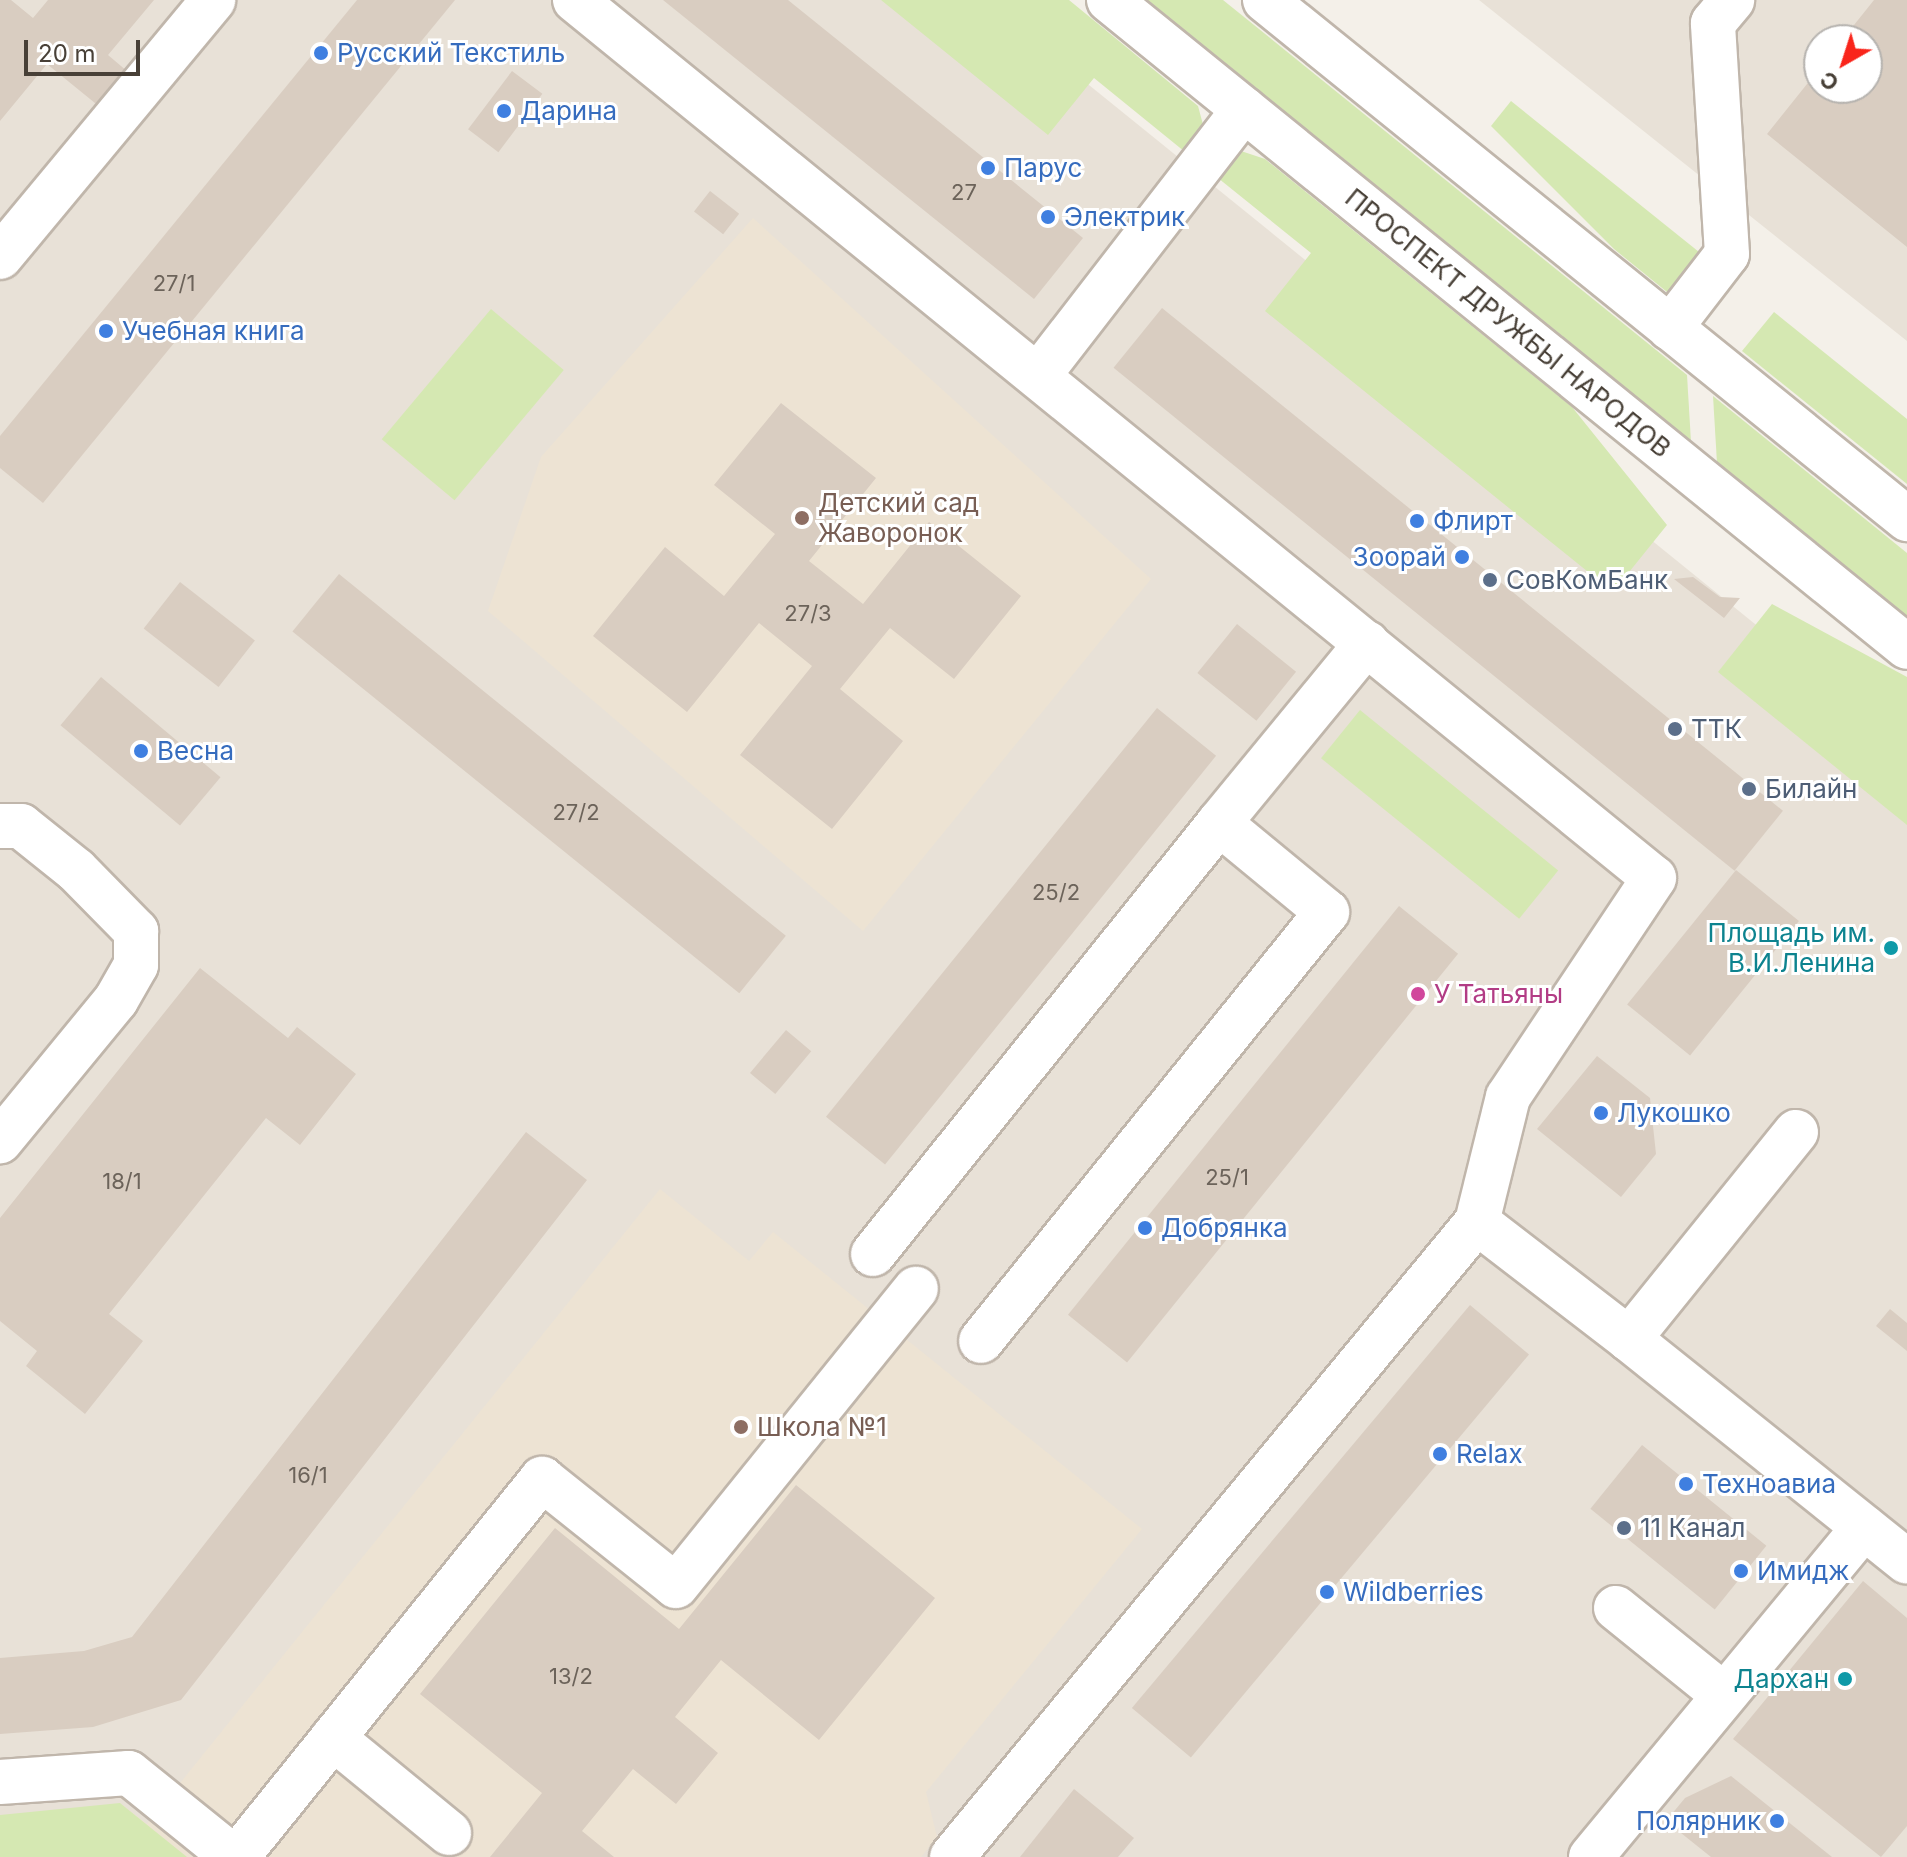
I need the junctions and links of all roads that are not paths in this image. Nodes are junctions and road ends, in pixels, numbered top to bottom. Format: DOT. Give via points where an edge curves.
graph roads {
  1 [pos="213,0"];
  2 [pos="575,0"];
  3 [pos="1109,0"];
  4 [pos="1265,0"];
  5 [pos="1732,0"];
  6 [pos="1244,109"];
  7 [pos="0,257"];
  8 [pos="1670,328"];
  9 [pos="1038,376"];
  10 [pos="1907,519"];
  11 [pos="1367,643"];
  12 [pos="1907,647"];
  13 [pos="1219,823"];
  14 [pos="0,826"];
  15 [pos="1796,1132"];
  16 [pos="0,1141"];
  17 [pos="1477,1222"];
  18 [pos="873,1254"];
  19 [pos="916,1289"];
  20 [pos="1629,1339"];
  21 [pos="981,1341"];
  22 [pos="1864,1527"];
  23 [pos="1907,1562"];
  24 [pos="1616,1608"];
  25 [pos="1724,1695"];
  26 [pos="333,1738"];
  27 [pos="0,1782"];
  28 [pos="449,1833"];
  29 [pos="1610,1850"];
  30 [pos="235,1857"];
  31 [pos="952,1857"];
  1 -- 7 [label="street"];
  2 -- 9 [label="street"];
  3 -- 6 [label="street, ПРОСПЕКТ ДРУЖБЫ НАРОДОВ"];
  4 -- 8 [label="street"];
  5 -- 8 [label="street" via="1713,23 1727,254"];
  6 -- 9 [label="street"];
  6 -- 12 [label="street, ПРОСПЕКТ ДРУЖБЫ НАРОДОВ"];
  8 -- 10 [label="street"];
  9 -- 11 [label="street"];
  11 -- 13 [label="street"];
  11 -- 17 [label="street" via="1654,878 1508,1097"];
  13 -- 18 [label="street"];
  13 -- 21 [label="street" via="1327,912"];
  14 -- 16 [label="street" via="21,826 76,870 136,931 136,965 116,1000"];
  15 -- 20 [label="street"];
  17 -- 20 [label="street"];
  17 -- 31 [label="street"];
  19 -- 26 [label="street" via="676,1586 542,1479"];
  20 -- 22 [label="street"];
  22 -- 23 [label="street"];
  22 -- 25 [label="street"];
  24 -- 25 [label="street"];
  25 -- 29 [label="street"];
  26 -- 28 [label="street"];
  26 -- 30 [label="street"];
  27 -- 30 [label="street" via="129,1773"];
}
